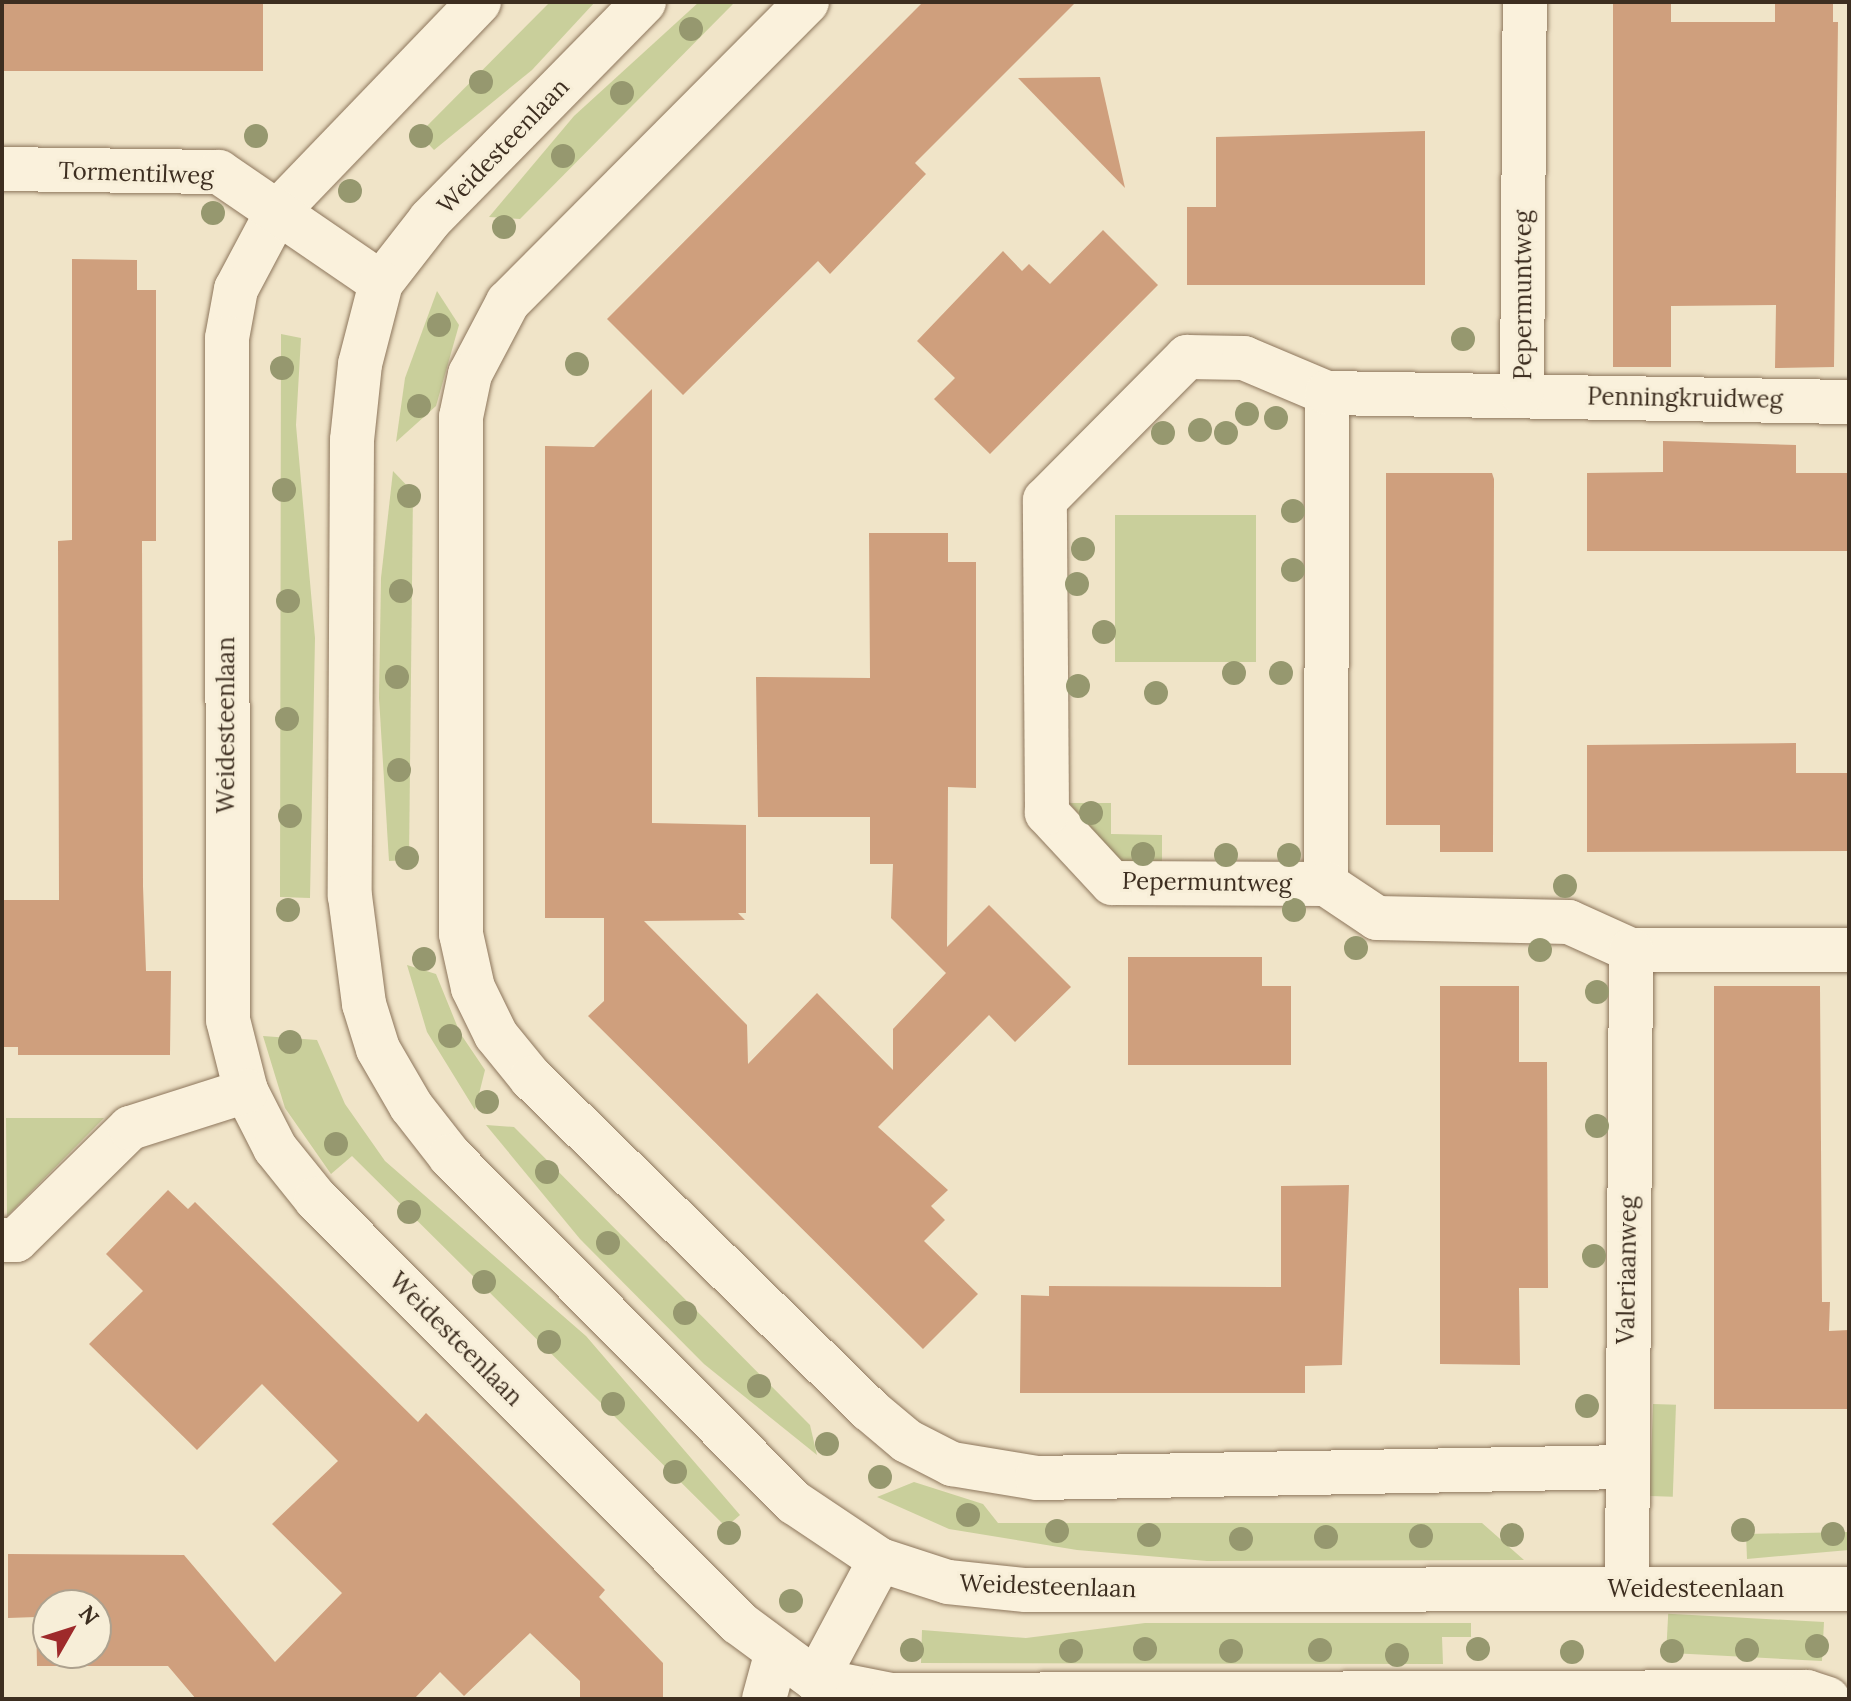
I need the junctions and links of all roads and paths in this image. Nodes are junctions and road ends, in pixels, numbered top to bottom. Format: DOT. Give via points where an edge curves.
graph roads {
  1 [pos="479,2"];
  2 [pos="644,2"];
  3 [pos="807,2"];
  4 [pos="1525,2"];
  5 [pos="2,169"];
  6 [pos="277,212"];
  7 [pos="381,283"];
  8 [pos="1327,393"];
  9 [pos="1522,393"];
  10 [pos="1849,402"];
  11 [pos="1326,884"];
  12 [pos="1631,950"];
  13 [pos="1849,950"];
  14 [pos="246,1091"];
  15 [pos="2,1240"];
  16 [pos="1625,1467"];
  17 [pos="880,1560"];
  18 [pos="1627,1589"];
  19 [pos="1849,1589"];
  20 [pos="776,1655"];
  21 [pos="816,1680"];
  22 [pos="1322,1697"];
  23 [pos="764,1699"];
  24 [pos="1828,1699"];
  1 -- 6 [label="street, Weidesteenlaan"];
  2 -- 7 [label="street, Weidesteenlaan" via="430,220"];
  3 -- 16 [label="street" via="508,302 470,374 461,417 461,934 473,988 496,1035 531,1078 870,1410 907,1441 952,1464 1037,1478"];
  4 -- 9 [label="street, Pepermuntweg"];
  5 -- 6 [label="street, Tormentilweg" via="219,172"];
  6 -- 7 [label="street, Tormentilweg"];
  6 -- 14 [label="street, Weidesteenlaan" via="236,289 227,338 226,955 228,1020"];
  7 -- 17 [label="street, Weidesteenlaan" via="360,364 352,440 350,880 354,951 378,1049 450,1156 795,1503"];
  8 -- 9 [label="street, Pepermuntweg"];
  8 -- 11 [label="street, Pepermuntweg"];
  8 -- 11 [label="street, Pepermuntweg" via="1244,358 1187,357 1045,500 1047,813 1112,883"];
  9 -- 10 [label="street, Penningkruidweg"];
  11 -- 12 [label="street" via="1377,918 1569,922"];
  12 -- 13 [label="street"];
  12 -- 16 [label="street, Valeriaanweg"];
  14 -- 15 [label="street" via="130,1128 16,1240"];
  14 -- 20 [label="street, Weidesteenlaan" via="275,1148 316,1199"];
  16 -- 18 [label="street, Valeriaanweg"];
  17 -- 18 [label="street, Weidesteenlaan" via="948,1582 1026,1590"];
  17 -- 21 [label="street"];
  18 -- 19 [label="street, Weidesteenlaan"];
  20 -- 21 [label="street, Weidesteenlaan"];
  20 -- 23 [label="street"];
  21 -- 22 [label="street, Weidesteenlaan" via="892,1695"];
  22 -- 24 [label="street, Weidesteenlaan" via="1792,1692"];
}
